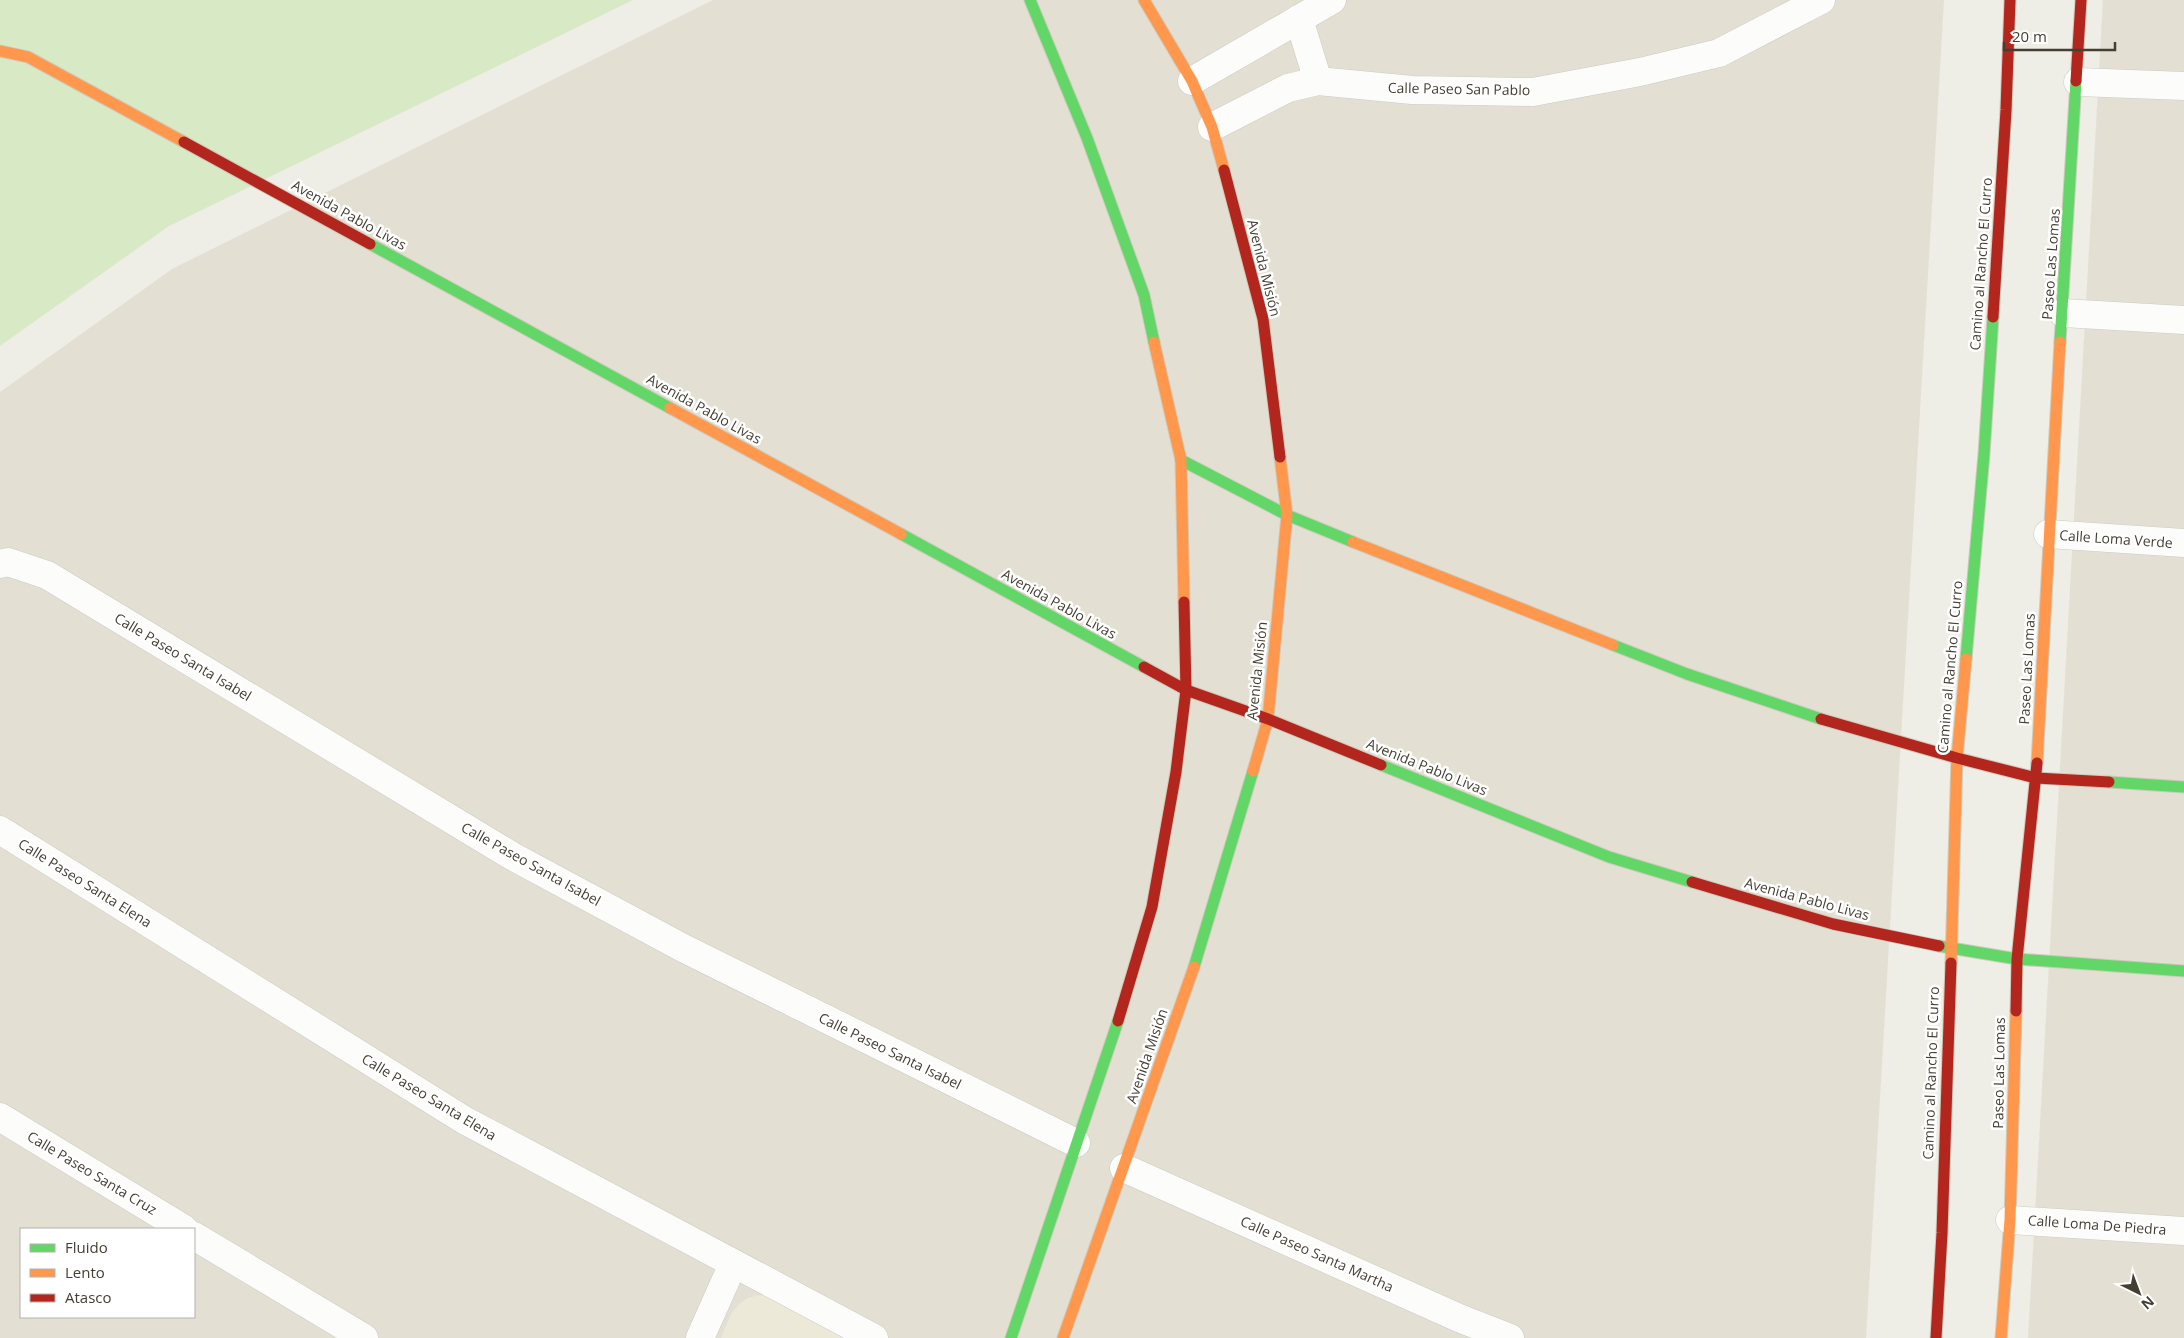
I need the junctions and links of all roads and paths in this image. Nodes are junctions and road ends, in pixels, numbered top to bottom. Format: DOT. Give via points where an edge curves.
graph roads {
  1 [pos="1030,0"];
  2 [pos="1144,0"];
  3 [pos="1332,0"];
  4 [pos="2010,0"];
  5 [pos="2081,0"];
  6 [pos="1820,1"];
  7 [pos="1299,20"];
  8 [pos="0,51"];
  9 [pos="1192,81"];
  10 [pos="1318,81"];
  11 [pos="2078,82"];
  12 [pos="2184,86"];
  13 [pos="1212,127"];
  14 [pos="2063,313"];
  15 [pos="2184,320"];
  16 [pos="1181,460"];
  17 [pos="1287,515"];
  18 [pos="2048,534"];
  19 [pos="2184,543"];
  20 [pos="0,564"];
  21 [pos="1186,690"];
  22 [pos="1268,719"];
  23 [pos="1957,758"];
  24 [pos="2036,778"];
  25 [pos="2184,787"];
  26 [pos="0,830"];
  27 [pos="1950,948"];
  28 [pos="2017,959"];
  29 [pos="2184,971"];
  30 [pos="0,1117"];
  31 [pos="1076,1143"];
  32 [pos="1124,1168"];
  33 [pos="2010,1220"];
  34 [pos="182,1228"];
  35 [pos="2184,1231"];
  36 [pos="195,1237"];
  37 [pos="733,1264"];
  38 [pos="364,1338"];
  39 [pos="700,1338"];
  40 [pos="874,1338"];
  41 [pos="1012,1338"];
  42 [pos="1063,1338"];
  43 [pos="1510,1338"];
  44 [pos="1936,1338"];
  45 [pos="2001,1338"];
  1 -- 16 [label="street" via="1087,138 1144,295"];
  2 -- 9 [label="street, Avenida Misión"];
  3 -- 7 [label="street"];
  4 -- 23 [label="street, Camino al Rancho El Curro" via="1984,454"];
  5 -- 11 [label="street, Paseo Las Lomas"];
  6 -- 10 [label="street, Calle Paseo San Pablo" via="1719,53 1533,92 1412,90"];
  7 -- 9 [label="street"];
  7 -- 10 [label="street"];
  8 -- 21 [label="street, Avenida Pablo Livas" via="28,57"];
  9 -- 13 [label="street, Avenida Misión"];
  10 -- 13 [label="street, Calle Paseo San Pablo" via="1288,88"];
  11 -- 12 [label="street"];
  11 -- 14 [label="street, Paseo Las Lomas"];
  13 -- 17 [label="street, Avenida Misión" via="1263,319"];
  14 -- 15 [label="street"];
  14 -- 18 [label="street, Paseo Las Lomas"];
  16 -- 17 [label="street"];
  16 -- 21 [label="street"];
  17 -- 22 [label="street, Avenida Misión"];
  17 -- 23 [label="street" via="1687,674 1825,720"];
  18 -- 19 [label="street, Calle Loma Verde"];
  18 -- 24 [label="street, Paseo Las Lomas"];
  20 -- 31 [label="street, Calle Paseo Santa Isabel" via="8,562 47,575 520,860 683,948"];
  21 -- 22 [label="street, Avenida Pablo Livas"];
  21 -- 31 [label="street" via="1176,772 1152,907 1118,1022"];
  22 -- 27 [label="street, Avenida Pablo Livas" via="1609,857 1832,924"];
  22 -- 32 [label="street, Avenida Misión" via="1190,981"];
  23 -- 24 [label="street"];
  23 -- 27 [label="street, Camino al Rancho El Curro"];
  24 -- 25 [label="street"];
  24 -- 28 [label="street, Paseo Las Lomas"];
  26 -- 37 [label="street, Calle Paseo Santa Elena" via="464,1120"];
  27 -- 28 [label="street, Avenida Pablo Livas"];
  27 -- 44 [label="street, Camino al Rancho El Curro"];
  28 -- 29 [label="street, Avenida Pablo Livas"];
  28 -- 33 [label="street, Paseo Las Lomas"];
  30 -- 34 [label="street, Calle Paseo Santa Cruz"];
  31 -- 41 [label="street"];
  32 -- 42 [label="street, Avenida Misión"];
  32 -- 43 [label="street, Calle Paseo Santa Martha"];
  33 -- 35 [label="street, Calle Loma De Piedra"];
  33 -- 45 [label="street, Paseo Las Lomas"];
  36 -- 38 [label="street"];
  37 -- 39 [label="street"];
  37 -- 40 [label="street, Calle Paseo Santa Elena"];
}
